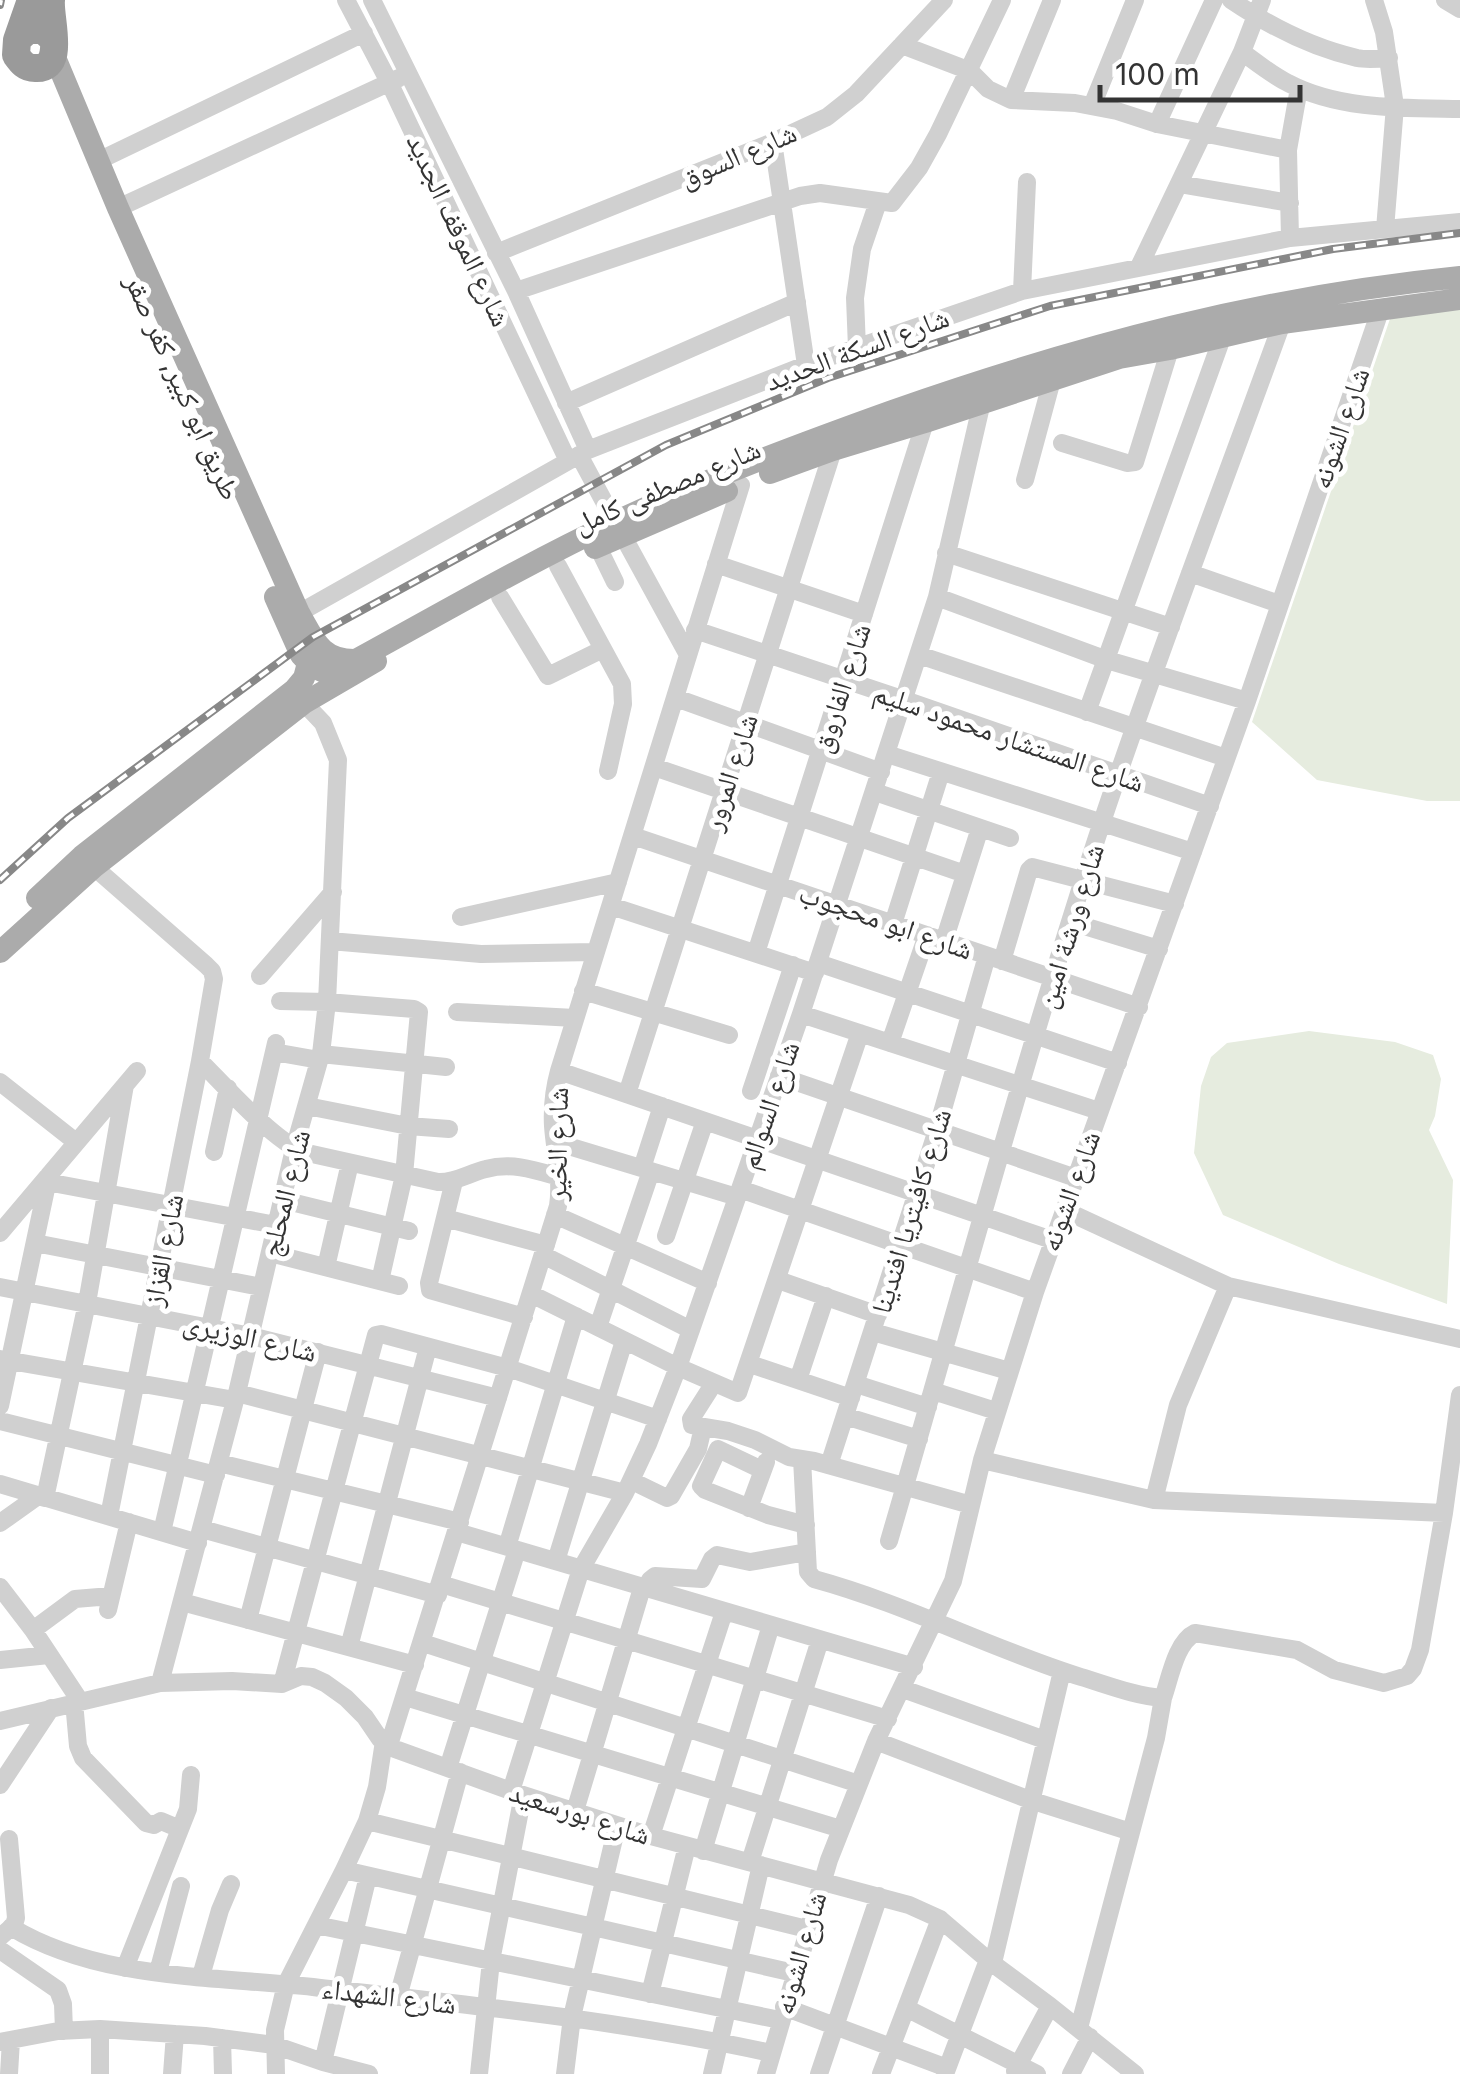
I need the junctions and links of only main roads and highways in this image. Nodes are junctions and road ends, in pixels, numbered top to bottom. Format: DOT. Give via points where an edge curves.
graph roads {
  1 [pos="31,0"];
  2 [pos="51,0"];
  3 [pos="27,54"];
  4 [pos="1460,278"];
  5 [pos="1460,300"];
  6 [pos="1094,356"];
  7 [pos="619,529"];
  8 [pos="308,663"];
  9 [pos="353,667"];
  10 [pos="0,932"];
  11 [pos="0,952"];
  1 -- 3 [label="highway"];
  2 -- 3 [label="highway, طريق ابو كبير, كفر صقر"];
  3 -- 8 [label="main road, طريق ابو كبير, كفر صقر"];
  3 -- 9 [label="main road, طريق ابو كبير, كفر صقر" via="98,161 299,612 320,648"];
  4 -- 6 [label="main road, شارع مصطفى كامل" via="1288,300 1196,320"];
  5 -- 6 [label="main road, شارع مصطفى كامل" via="1282,323 1119,358"];
  6 -- 7 [label="main road, شارع مصطفى كامل" via="1052,380 833,450"];
  6 -- 7 [label="main road, شارع مصطفى كامل" via="1016,369 840,430"];
  7 -- 9 [label="main road, شارع مصطفى كامل"];
  7 -- 9 [label="main road, شارع مصطفى كامل" via="598,547"];
  8 -- 9 [label="main road" via="327,674"];
  8 -- 10 [label="main road" via="294,690 82,856"];
  9 -- 11 [label="main road, شارع مصطفى كامل" via="94,867"];
}
